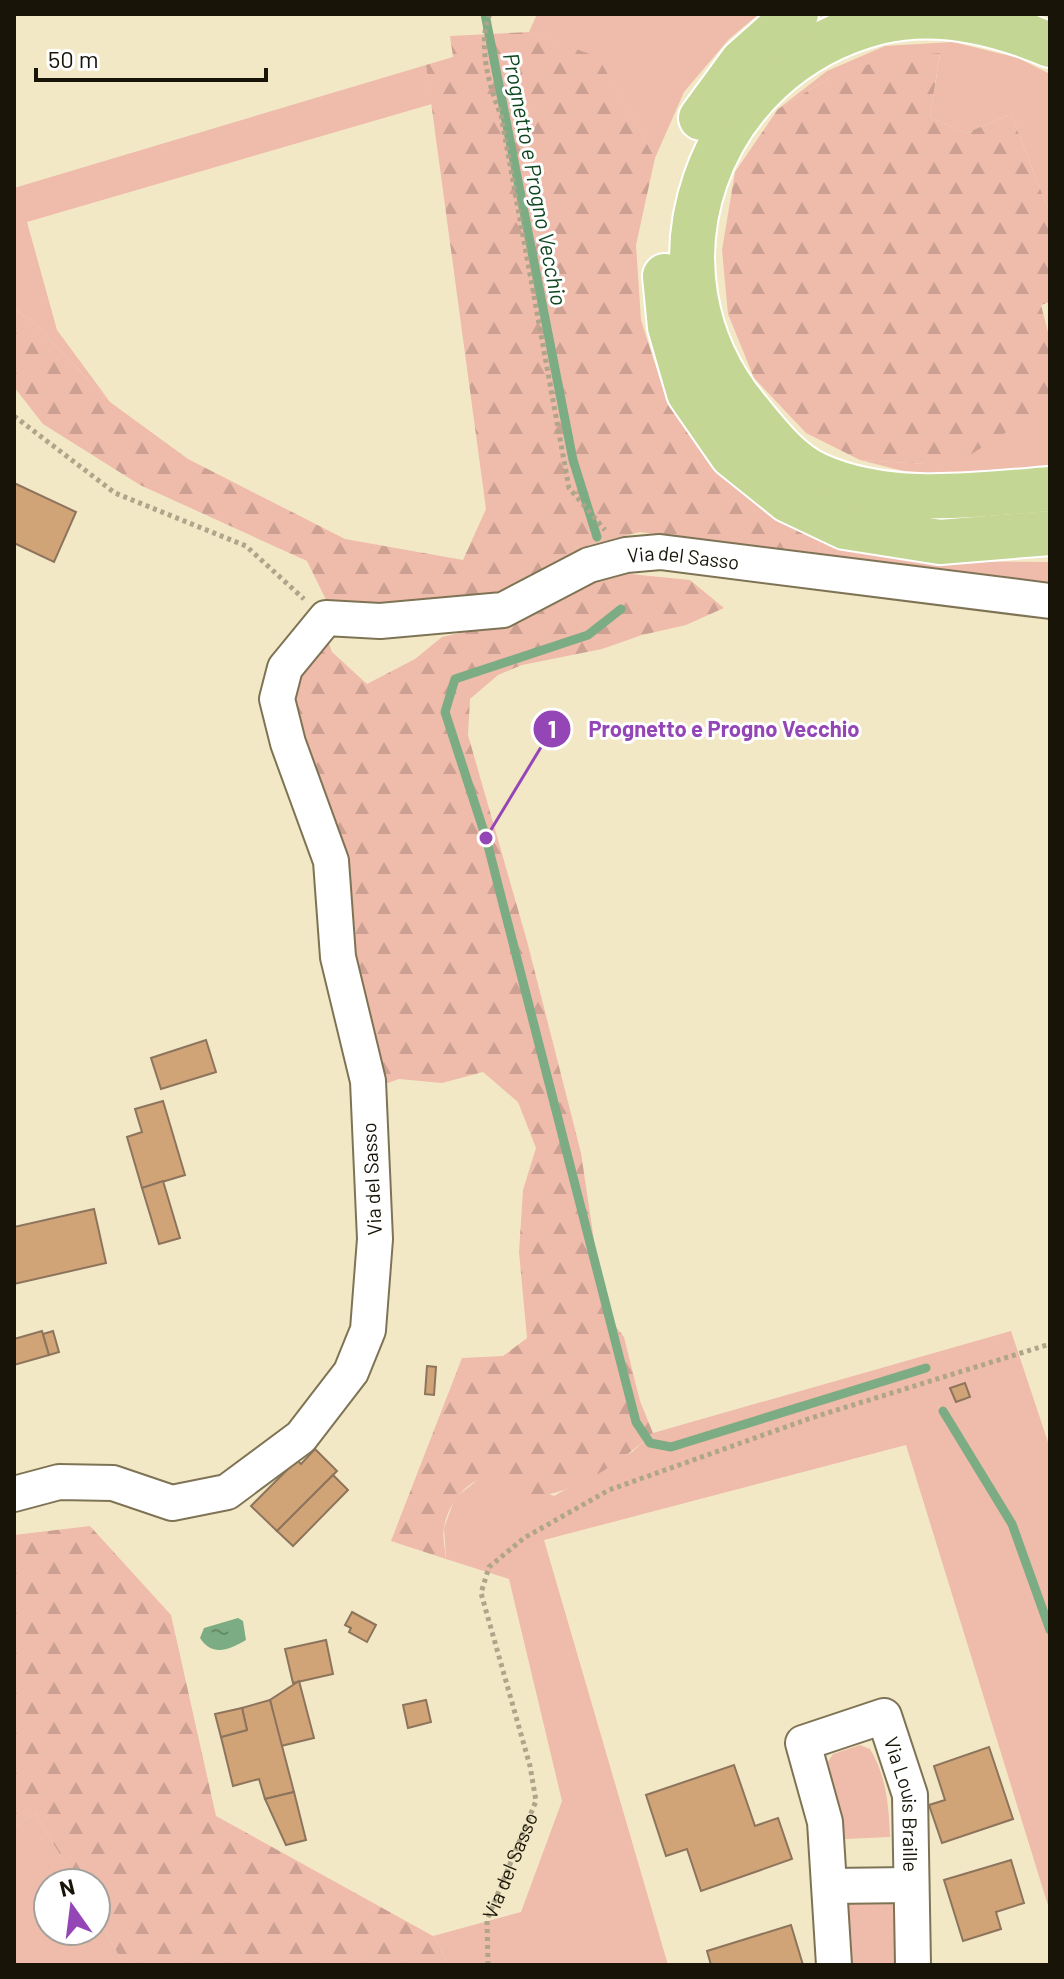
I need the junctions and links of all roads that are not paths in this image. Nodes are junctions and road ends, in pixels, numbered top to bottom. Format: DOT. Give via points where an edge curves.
graph roads {
  1 [pos="796,14"];
  2 [pos="1050,45"];
  3 [pos="1050,489"];
  4 [pos="1050,533"];
  5 [pos="1050,601"];
  6 [pos="14,1494"];
  7 [pos="911,1885"];
  8 [pos="830,1886"];
  9 [pos="834,1965"];
  10 [pos="913,1965"];
  1 -- 4 [label="highway" via="742,62 700,118 684,154 662,250 670,327 689,393 732,455 788,500 845,527 940,542"];
  2 -- 3 [label="highway" via="990,24 927,17 880,22 833,38 784,69 746,104 722,139 699,192 690,260 695,312 722,379 775,443 815,474 864,490 948,497"];
  5 -- 6 [label="street, Via del Sasso" via="660,552 589,565 503,610 380,621 326,618 285,668 277,699 331,861 338,957 368,1081 375,1239 368,1330 351,1372 301,1437 227,1492 172,1503 113,1483 59,1482"];
  7 -- 8 [label="street"];
  7 -- 8 [label="street, Via Louis Braille" via="910,1795 884,1716 803,1743 825,1822"];
  7 -- 10 [label="street, Via Louis Braille"];
  8 -- 9 [label="street, Via Louis Braille"];
}
